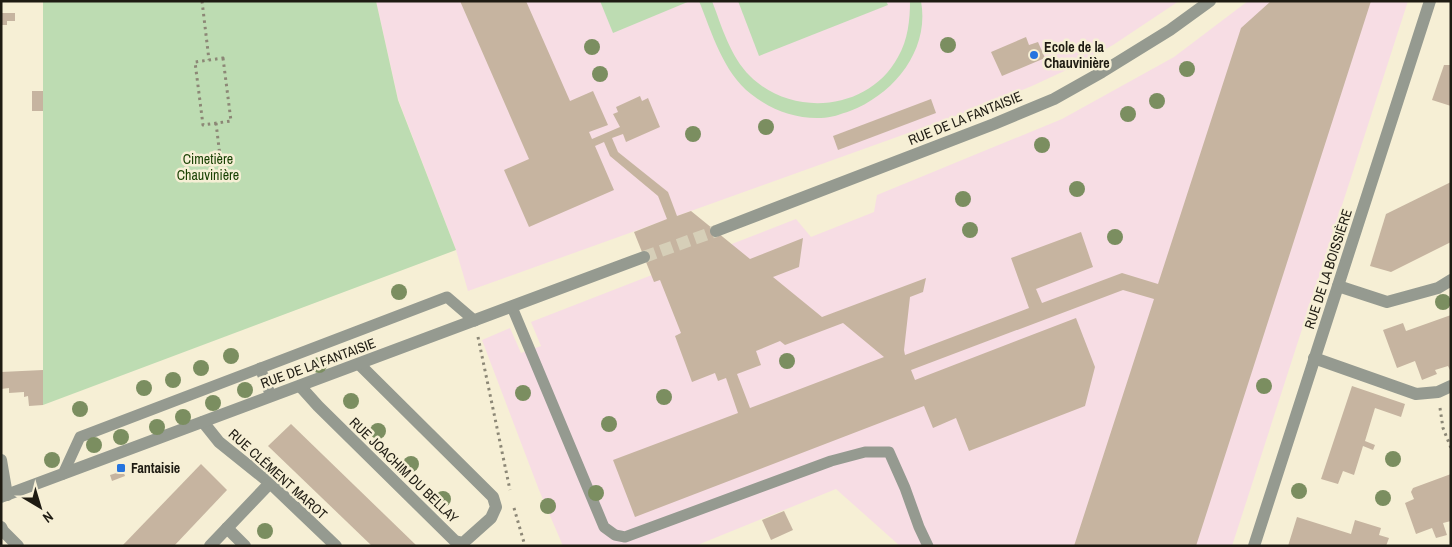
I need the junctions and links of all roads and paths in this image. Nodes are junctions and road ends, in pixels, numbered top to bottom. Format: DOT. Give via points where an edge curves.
graph roads {
  1 [pos="202,1"];
  2 [pos="1210,1"];
  3 [pos="1430,1"];
  4 [pos="210,60"];
  5 [pos="216,123"];
  6 [pos="222,181"];
  7 [pos="716,231"];
  8 [pos="644,257"];
  9 [pos="1451,280"];
  10 [pos="1338,286"];
  11 [pos="512,307"];
  12 [pos="475,321"];
  13 [pos="1314,358"];
  14 [pos="359,364"];
  15 [pos="260,368"];
  16 [pos="300,386"];
  17 [pos="1451,386"];
  18 [pos="1438,392"];
  19 [pos="271,396"];
  20 [pos="203,422"];
  21 [pos="1451,448"];
  22 [pos="1,460"];
  23 [pos="63,474"];
  24 [pos="270,483"];
  25 [pos="511,491"];
  26 [pos="4,496"];
  27 [pos="513,501"];
  28 [pos="1,527"];
  29 [pos="227,528"];
  30 [pos="18,546"];
  31 [pos="210,546"];
  32 [pos="245,546"];
  33 [pos="336,546"];
  34 [pos="526,546"];
  35 [pos="928,546"];
  36 [pos="1254,546"];
  1 -- 4 [label="path"];
  2 -- 7 [label="street, RUE DE LA FANTAISIE" via="1111,67 1054,98"];
  3 -- 10 [label="street, RUE DE LA BOISSIÈRE"];
  4 -- 5 [label="path" via="195,62 203,125"];
  4 -- 5 [label="path" via="223,58 232,121"];
  5 -- 6 [label="path"];
  8 -- 11 [label="street, RUE DE LA FANTAISIE"];
  9 -- 10 [label="street" via="1438,288 1387,302"];
  10 -- 13 [label="street, RUE DE LA BOISSIÈRE"];
  11 -- 12 [label="street, RUE DE LA FANTAISIE"];
  11 -- 35 [label="lane" via="604,526 615,535 626,537 831,461 865,452 889,452"];
  12 -- 14 [label="street, RUE DE LA FANTAISIE"];
  12 -- 15 [label="lane" via="446,297"];
  12 -- 25 [label="path"];
  13 -- 18 [label="street" via="1416,394"];
  13 -- 36 [label="street, RUE DE LA BOISSIÈRE"];
  14 -- 16 [label="street, RUE DE LA FANTAISIE"];
  14 -- 16 [label="street, RUE JOACHIM DU BELLAY" via="493,497 496,507 491,518 463,543 455,541"];
  15 -- 19 [label="lane"];
  15 -- 23 [label="lane" via="80,437"];
  16 -- 19 [label="street, RUE DE LA FANTAISIE"];
  17 -- 18 [label="street"];
  18 -- 21 [label="path" via="1443,428"];
  19 -- 20 [label="street, RUE DE LA FANTAISIE"];
  20 -- 23 [label="street, RUE DE LA FANTAISIE"];
  20 -- 24 [label="street, RUE CLÉMENT MAROT" via="219,442"];
  22 -- 26 [label="street"];
  23 -- 26 [label="street, RUE DE LA FANTAISIE"];
  24 -- 29 [label="street"];
  24 -- 33 [label="street, RUE CLÉMENT MAROT"];
  27 -- 34 [label="path"];
  28 -- 30 [label="street"];
  29 -- 31 [label="street"];
  29 -- 32 [label="street"];
}
